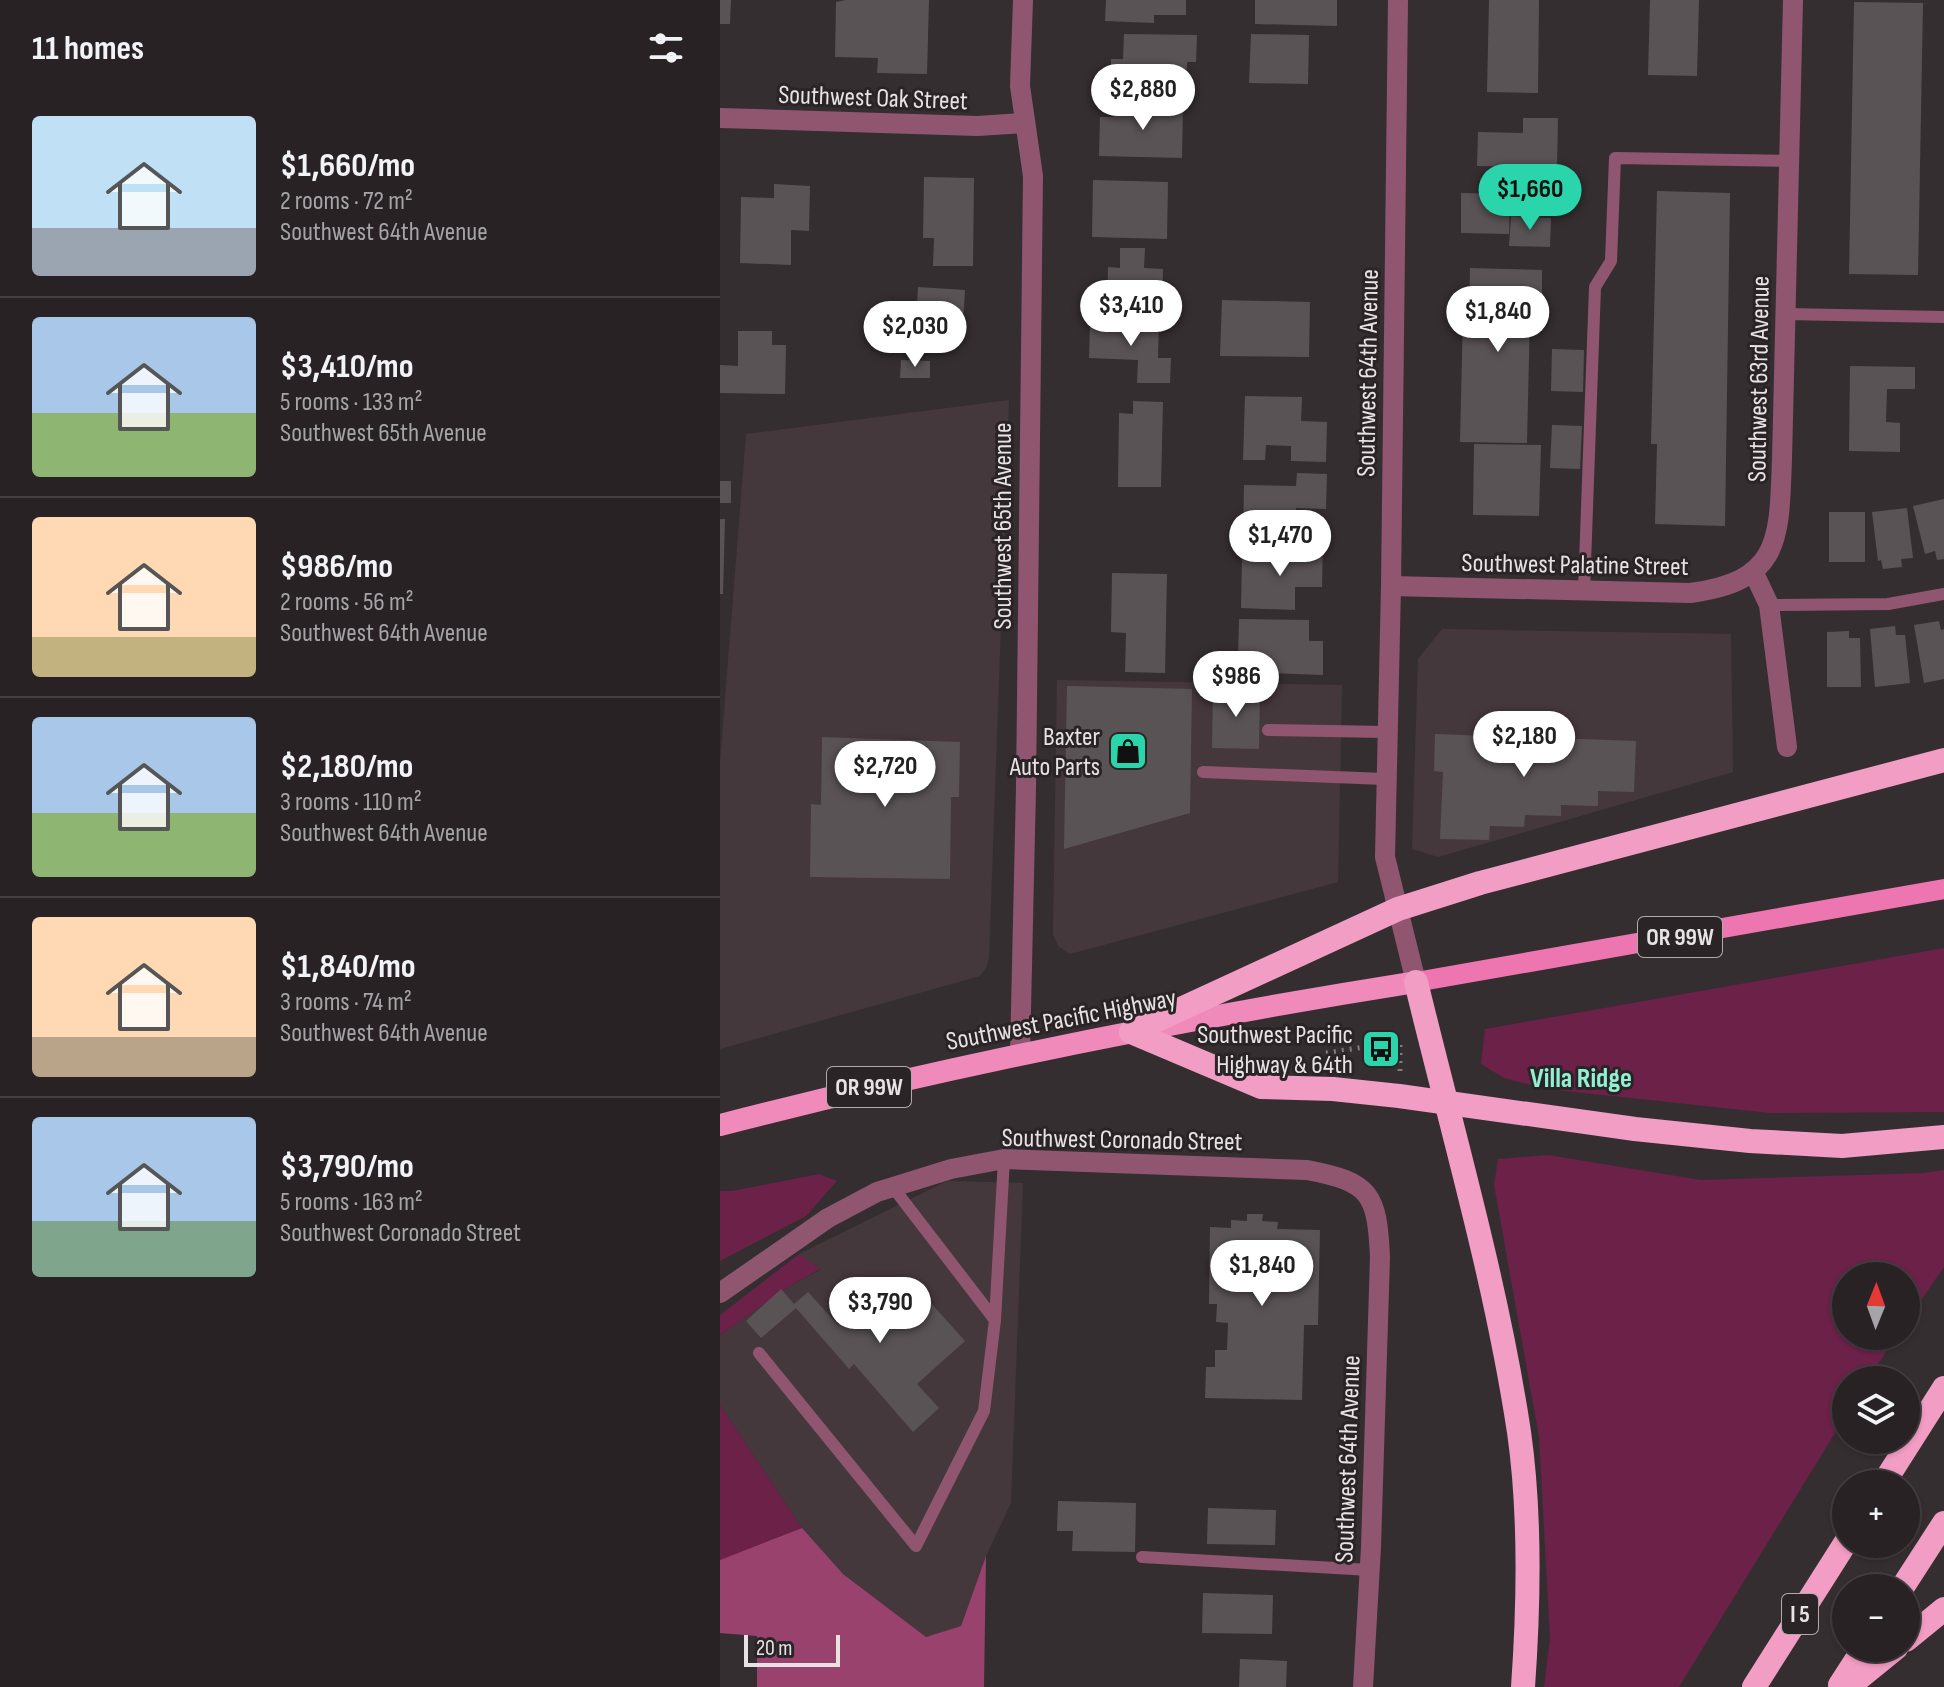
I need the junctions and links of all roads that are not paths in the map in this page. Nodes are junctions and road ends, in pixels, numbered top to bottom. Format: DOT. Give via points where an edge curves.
graph roads {
  1 [pos="1023,0"];
  2 [pos="1398,0"];
  3 [pos="1793,0"];
  4 [pos="720,118"];
  5 [pos="1024,123"];
  6 [pos="1788,161"];
  7 [pos="1785,314"];
  8 [pos="1944,317"];
  9 [pos="1753,571"];
  10 [pos="1391,586"];
  11 [pos="1584,591"];
  12 [pos="1944,594"];
  13 [pos="1769,605"];
  14 [pos="1268,730"];
  15 [pos="1386,732"];
  16 [pos="1787,747"];
  17 [pos="1944,760"];
  18 [pos="1203,772"];
  19 [pos="1385,779"];
  20 [pos="1944,889"];
  21 [pos="1398,909"];
  22 [pos="1416,982"];
  23 [pos="1131,1032"];
  24 [pos="1020,1054"];
  25 [pos="1446,1103"];
  26 [pos="720,1125"];
  27 [pos="1944,1137"];
  28 [pos="1004,1159"];
  29 [pos="892,1186"];
  30 [pos="1362,1188"];
  31 [pos="720,1293"];
  32 [pos="995,1320"];
  33 [pos="759,1353"];
  34 [pos="1944,1388"];
  35 [pos="1892,1470"];
  36 [pos="1944,1523"];
  37 [pos="1142,1557"];
  38 [pos="1836,1558"];
  39 [pos="1370,1570"];
  40 [pos="1911,1574"];
  41 [pos="1944,1609"];
  42 [pos="1920,1629"];
  43 [pos="1855,1662"];
  44 [pos="1879,1662"];
  45 [pos="1363,1687"];
  46 [pos="1523,1687"];
  47 [pos="1754,1687"];
  48 [pos="1839,1687"];
  49 [pos="1848,1687"];
  1 -- 5 [label="street, Southwest 65th Avenue"];
  2 -- 10 [label="street, Southwest 64th Avenue"];
  3 -- 6 [label="street, Southwest 63rd Avenue"];
  4 -- 5 [label="street, Southwest Oak Street"];
  5 -- 24 [label="street, Southwest 65th Avenue" via="1033,176"];
  6 -- 7 [label="street, Southwest 63rd Avenue"];
  6 -- 11 [label="lane" via="1615,158 1611,261 1595,287"];
  7 -- 8 [label="lane"];
  7 -- 9 [label="street, Southwest 63rd Avenue" via="1778,531"];
  9 -- 11 [label="street, Southwest Palatine Street" via="1726,586 1690,593"];
  9 -- 13 [label="street"];
  10 -- 11 [label="street, Southwest Palatine Street"];
  10 -- 15 [label="street, Southwest 64th Avenue"];
  12 -- 13 [label="lane" via="1888,604"];
  13 -- 16 [label="street"];
  14 -- 15 [label="lane"];
  15 -- 19 [label="street, Southwest 64th Avenue"];
  17 -- 21 [label="highway"];
  18 -- 19 [label="lane"];
  19 -- 21 [label="street, Southwest 64th Avenue" via="1385,857"];
  20 -- 22 [label="main road, OR 99W"];
  21 -- 22 [label="street, Southwest 64th Avenue"];
  21 -- 23 [label="highway"];
  22 -- 23 [label="highway, Southwest Pacific Highway / OR 99W"];
  22 -- 25 [label="highway"];
  23 -- 24 [label="highway, Southwest Pacific Highway / OR 99W"];
  23 -- 25 [label="highway" via="1261,1087 1333,1089"];
  24 -- 26 [label="highway, Southwest Pacific Highway / OR 99W"];
  25 -- 27 [label="highway" via="1750,1141 1842,1146"];
  25 -- 46 [label="highway" via="1501,1330 1519,1434 1527,1529"];
  28 -- 29 [label="street, Southwest Coronado Street"];
  28 -- 30 [label="street, Southwest Coronado Street" via="1307,1170 1349,1179"];
  28 -- 32 [label="lane"];
  29 -- 31 [label="street, Southwest Coronado Street" via="828,1218"];
  29 -- 32 [label="lane"];
  30 -- 39 [label="street, Southwest 64th Avenue" via="1374,1204 1380,1257"];
  32 -- 33 [label="lane" via="984,1411 916,1546"];
  34 -- 35 [label="highway"];
  36 -- 40 [label="highway"];
  37 -- 39 [label="lane"];
  38 -- 47 [label="highway, I 5"];
  39 -- 45 [label="street, Southwest 64th Avenue"];
  41 -- 42 [label="highway"];
  43 -- 48 [label="highway"];
  44 -- 49 [label="highway"];
}
